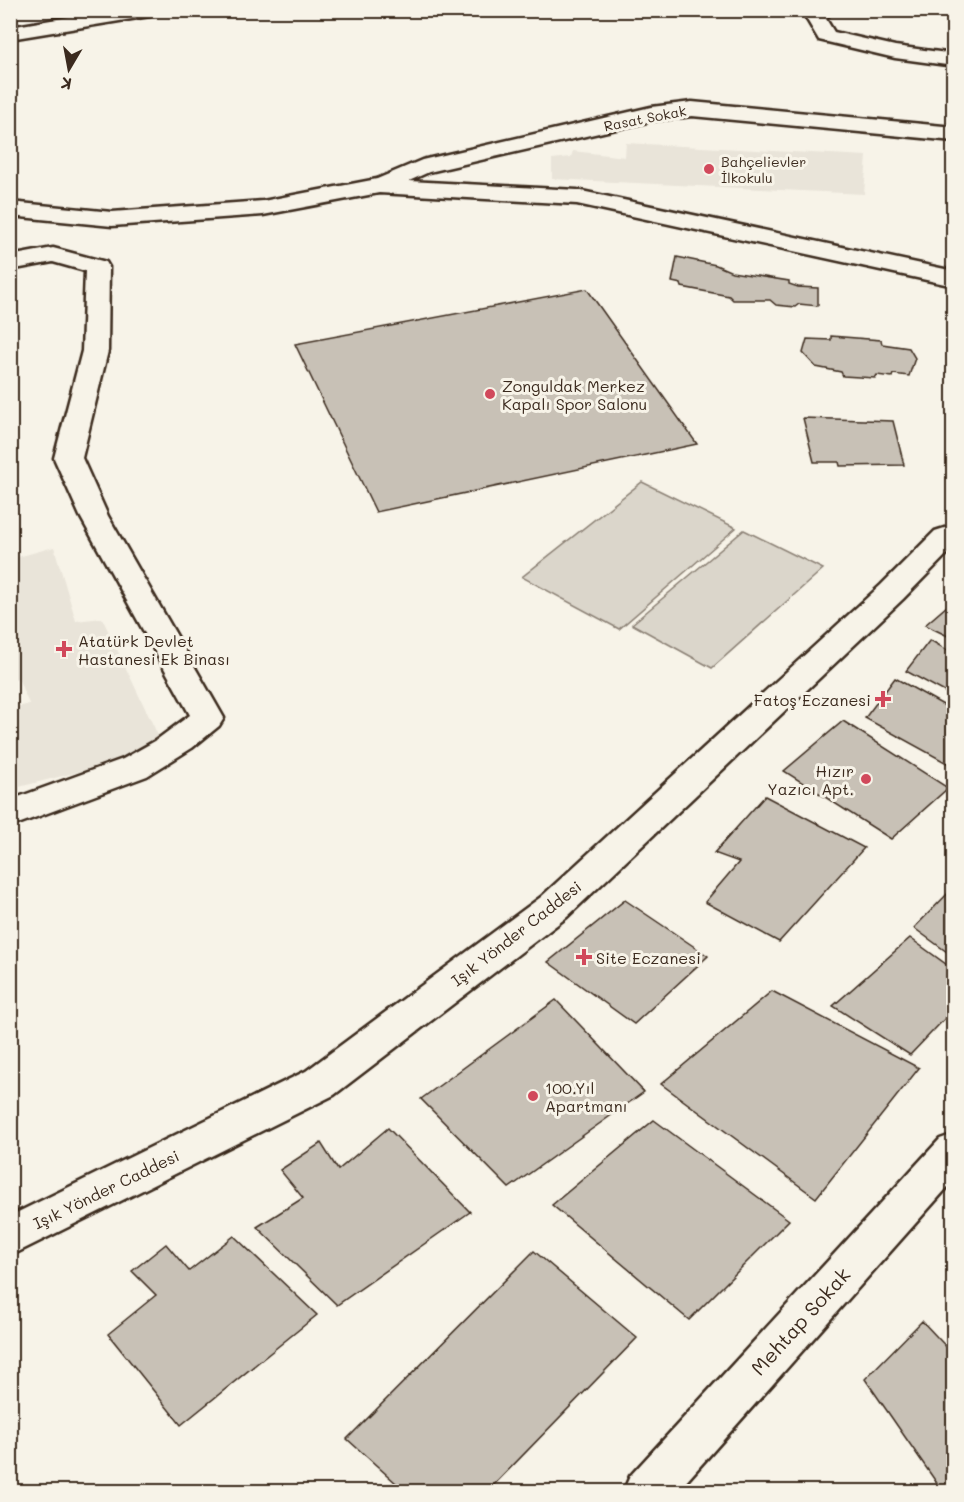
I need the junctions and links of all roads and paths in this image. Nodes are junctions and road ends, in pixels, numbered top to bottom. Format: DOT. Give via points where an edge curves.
graph roads {
  1 [pos="150,10"];
  2 [pos="823,10"];
  3 [pos="10,33"];
  4 [pos="954,60"];
  5 [pos="954,134"];
  6 [pos="380,186"];
  7 [pos="10,209"];
  8 [pos="10,263"];
  9 [pos="954,279"];
  10 [pos="954,534"];
  11 [pos="10,814"];
  12 [pos="954,1151"];
  13 [pos="10,1237"];
  14 [pos="646,1491"];
  1 -- 3 [label="street"];
  2 -- 4 [label="street" via="816,18 826,36 895,52"];
  5 -- 6 [label="street, Rasat Sokak" via="692,109 651,114 422,166"];
  6 -- 7 [label="street" via="263,208 112,219"];
  6 -- 9 [label="street" via="577,197"];
  8 -- 11 [label="street" via="53,255 97,267 95,351 68,458 94,516 208,718 151,760"];
  10 -- 13 [label="street, Işık Yönder Caddesi" via="945,538 554,908 329,1076"];
  12 -- 14 [label="street, Mehtap Sokak"];
}
